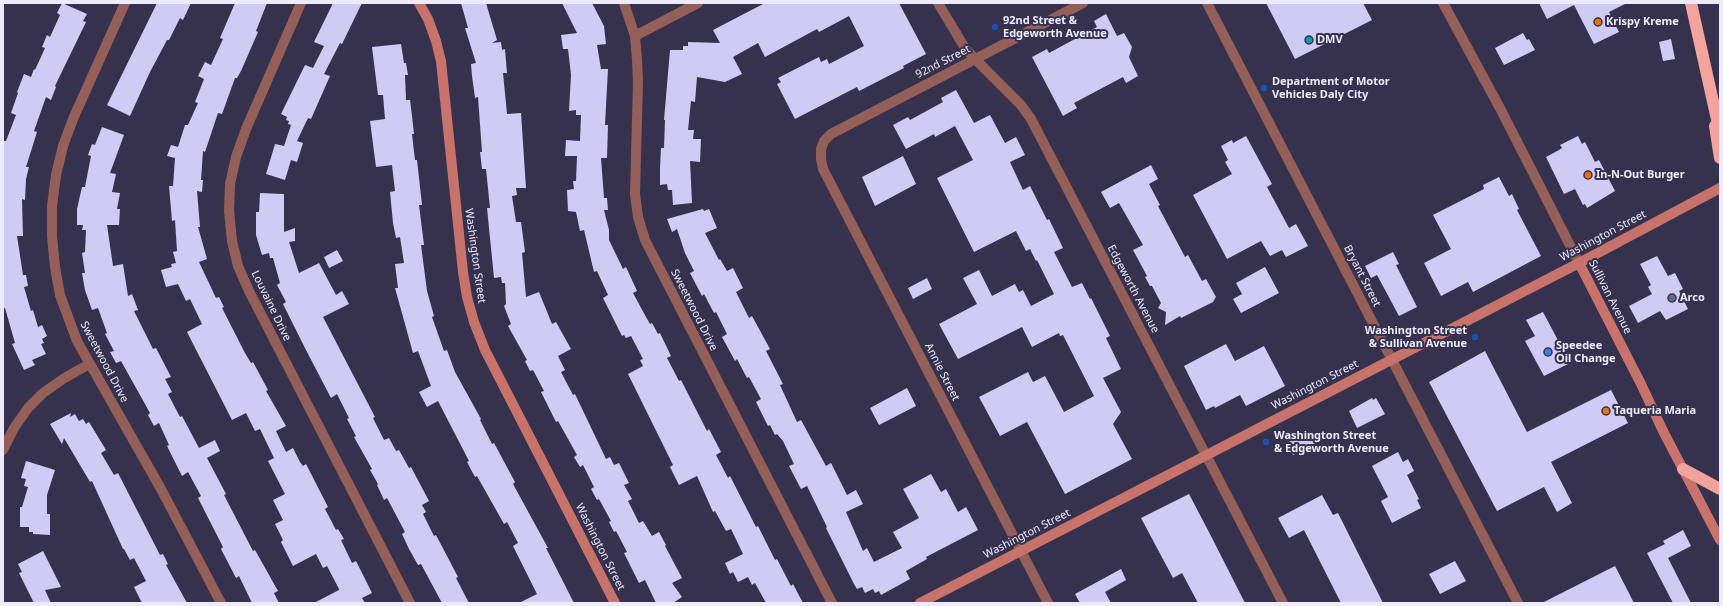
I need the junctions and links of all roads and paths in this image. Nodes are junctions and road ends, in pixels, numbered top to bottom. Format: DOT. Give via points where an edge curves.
graph roads {
  1 [pos="125,3"];
  2 [pos="301,3"];
  3 [pos="419,3"];
  4 [pos="624,3"];
  5 [pos="698,3"];
  6 [pos="938,3"];
  7 [pos="1083,3"];
  8 [pos="1207,3"];
  9 [pos="1443,3"];
  10 [pos="1691,3"];
  11 [pos="635,36"];
  12 [pos="975,59"];
  13 [pos="1707,74"];
  14 [pos="1720,133"];
  15 [pos="821,149"];
  16 [pos="1720,158"];
  17 [pos="1716,190"];
  18 [pos="1579,263"];
  19 [pos="1392,359"];
  20 [pos="89,364"];
  21 [pos="3,450"];
  22 [pos="1206,454"];
  23 [pos="1683,469"];
  24 [pos="1720,489"];
  25 [pos="1720,540"];
  26 [pos="1021,550"];
  27 [pos="221,603"];
  28 [pos="410,603"];
  29 [pos="616,603"];
  30 [pos="832,603"];
  31 [pos="920,603"];
  32 [pos="1048,603"];
  33 [pos="1283,603"];
  34 [pos="1518,603"];
  1 -- 20 [label="street, Sweetwood Drive" via="70,126 56,175 52,206 52,236 60,295 77,342"];
  2 -- 28 [label="street, Louvaine Drive" via="236,157 230,184 232,241 238,266 249,291"];
  3 -- 29 [label="street, Washington Street" via="428,19 441,61 463,272 474,322 485,350"];
  4 -- 11 [label="street, Sweetwood Drive"];
  5 -- 11 [label="street"];
  6 -- 12 [label="street, Edgeworth Avenue"];
  7 -- 12 [label="street, 92nd Street"];
  8 -- 19 [label="street, Bryant Street"];
  9 -- 18 [label="street, Sullivan Avenue"];
  10 -- 13 [label="highway"];
  11 -- 30 [label="street, Sweetwood Drive" via="638,82 635,194 645,240"];
  12 -- 15 [label="street, 92nd Street" via="832,134 824,141"];
  12 -- 22 [label="street, Edgeworth Avenue" via="1010,93 1031,119"];
  13 -- 14 [label="highway"];
  13 -- 16 [label="highway"];
  15 -- 26 [label="street, Annie Street" via="823,169"];
  17 -- 18 [label="street, Washington Street"];
  18 -- 19 [label="street, Washington Street"];
  18 -- 23 [label="street, Sullivan Avenue"];
  19 -- 22 [label="street, Washington Street"];
  19 -- 34 [label="street, Bryant Street"];
  20 -- 21 [label="street" via="63,379 33,403 14,428"];
  20 -- 27 [label="street, Sweetwood Drive" via="161,489"];
  22 -- 26 [label="street, Washington Street"];
  22 -- 33 [label="street, Edgeworth Avenue"];
  23 -- 24 [label="highway"];
  23 -- 25 [label="street, Sullivan Avenue"];
  26 -- 31 [label="street, Washington Street"];
  26 -- 32 [label="street, Annie Street"];
}
